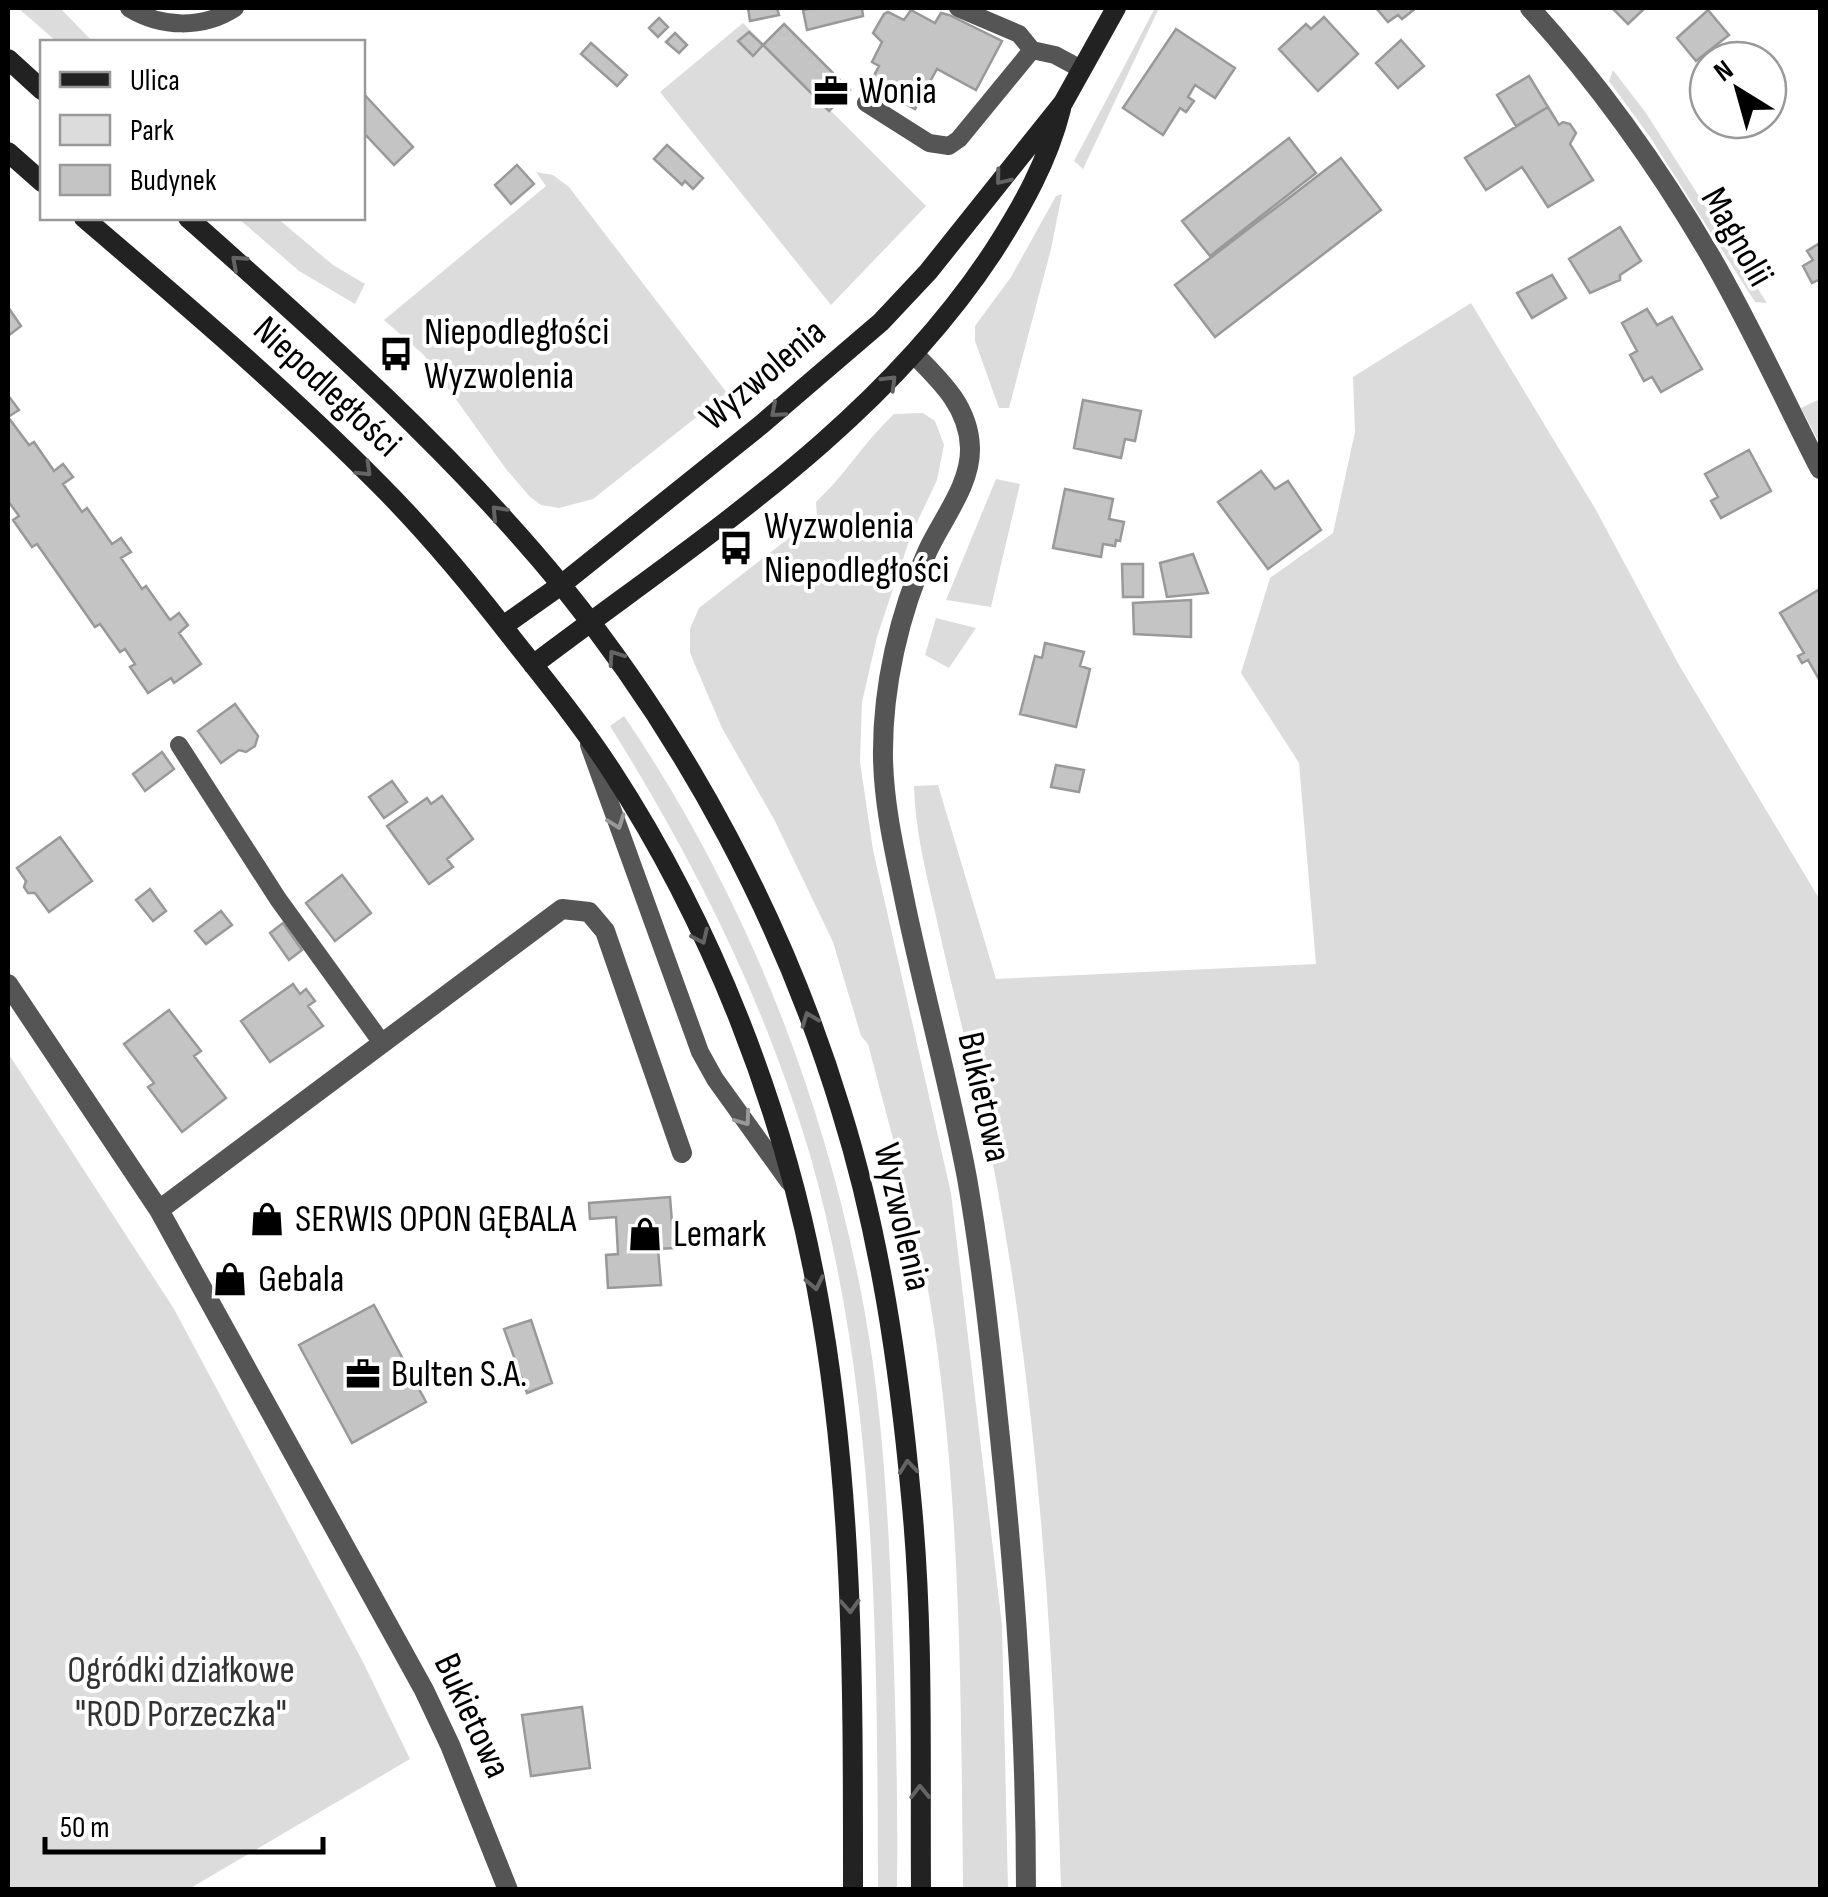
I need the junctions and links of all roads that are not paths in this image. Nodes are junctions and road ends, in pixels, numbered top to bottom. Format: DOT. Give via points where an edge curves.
graph roads {
  1 [pos="129,8"];
  2 [pos="235,8"];
  3 [pos="958,8"];
  4 [pos="1116,8"];
  5 [pos="1530,8"];
  6 [pos="1032,50"];
  7 [pos="8,59"];
  8 [pos="1081,69"];
  9 [pos="40,88"];
  10 [pos="1063,102"];
  11 [pos="866,103"];
  12 [pos="8,152"];
  13 [pos="40,180"];
  14 [pos="86,220"];
  15 [pos="190,220"];
  16 [pos="915,355"];
  17 [pos="1820,469"];
  18 [pos="562,585"];
  19 [pos="590,622"];
  20 [pos="502,626"];
  21 [pos="533,665"];
  22 [pos="584,730"];
  23 [pos="179,744"];
  24 [pos="8,984"];
  25 [pos="382,1043"];
  26 [pos="682,1152"];
  27 [pos="794,1188"];
  28 [pos="159,1210"];
  29 [pos="508,1890"];
  30 [pos="853,1890"];
  31 [pos="921,1890"];
  32 [pos="1026,1890"];
  1 -- 2 [label="lane" via="179,24"];
  3 -- 6 [label="lane" via="1019,34"];
  4 -- 8 [label="main road, Wyzwolenia"];
  5 -- 17 [label="street, Magnolii" via="1662,178"];
  6 -- 8 [label="lane"];
  6 -- 11 [label="lane" via="949,146 929,143"];
  7 -- 9 [label="main road"];
  8 -- 10 [label="main road, Wyzwolenia"];
  10 -- 16 [label="main road, Wyzwolenia" via="1042,166 1008,228"];
  10 -- 18 [label="main road, Wyzwolenia, one-way" via="881,322"];
  12 -- 13 [label="main road"];
  14 -- 20 [label="main road, Niepodległości, one-way" via="384,488"];
  18 -- 15 [label="main road, Niepodległości, one-way" via="418,428"];
  19 -- 16 [label="main road, Wyzwolenia, one-way" via="814,452"];
  16 -- 32 [label="street, Bukietowa" via="951,393 966,420 970,452 960,489 927,552 896,649 884,722 885,798 984,1282 1016,1594"];
  18 -- 19 [label="main road, Niepodległości"];
  18 -- 20 [label="main road, Wyzwolenia"];
  19 -- 21 [label="main road, Wyzwolenia"];
  31 -- 19 [label="main road, Wyzwolenia, one-way" via="912,1502 889,1318 846,1128 806,1009 737,856 654,712"];
  20 -- 21 [label="main road"];
  21 -- 22 [label="main road"];
  22 -- 27 [label="main road, one-way" via="638,815 708,950 754,1060"];
  22 -- 27 [label="lane, one-way" via="700,1052"];
  23 -- 25 [label="lane" via="278,900"];
  24 -- 28 [label="street, Bukietowa"];
  25 -- 26 [label="street" via="562,909 589,912 605,931"];
  25 -- 28 [label="street"];
  27 -- 30 [label="main road, one-way" via="817,1288 845,1502"];
  28 -- 29 [label="street, Bukietowa" via="424,1690"];
}
